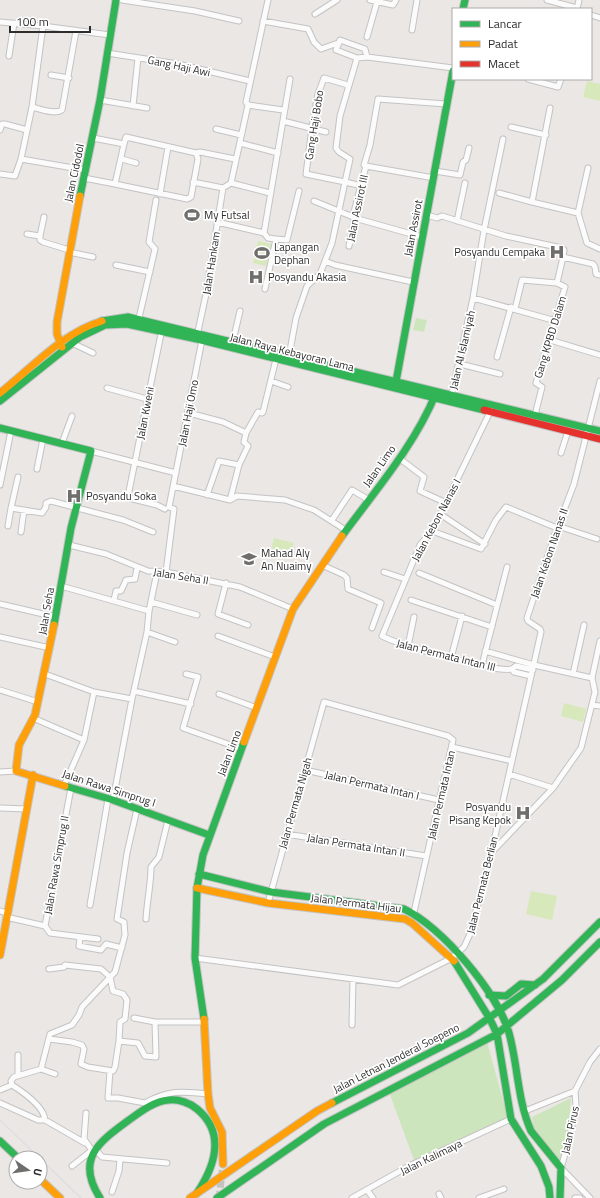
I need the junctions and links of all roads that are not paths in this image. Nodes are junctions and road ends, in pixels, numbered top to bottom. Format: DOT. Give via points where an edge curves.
graph roads {
  1 [pos="116,0"];
  2 [pos="122,0"];
  3 [pos="268,0"];
  4 [pos="370,0"];
  5 [pos="396,0"];
  6 [pos="417,0"];
  7 [pos="547,0"];
  8 [pos="333,2"];
  9 [pos="377,2"];
  10 [pos="574,8"];
  11 [pos="315,14"];
  12 [pos="239,21"];
  13 [pos="263,21"];
  14 [pos="0,22"];
  15 [pos="14,23"];
  16 [pos="43,26"];
  17 [pos="412,30"];
  18 [pos="76,31"];
  19 [pos="110,35"];
  20 [pos="367,37"];
  21 [pos="338,43"];
  22 [pos="107,53"];
  23 [pos="9,56"];
  24 [pos="367,57"];
  25 [pos="138,58"];
  26 [pos="356,58"];
  27 [pos="452,70"];
  28 [pos="51,75"];
  29 [pos="452,75"];
  30 [pos="69,78"];
  31 [pos="290,79"];
  32 [pos="532,80"];
  33 [pos="561,80"];
  34 [pos="250,81"];
  35 [pos="348,85"];
  36 [pos="100,100"];
  37 [pos="446,104"];
  38 [pos="248,105"];
  39 [pos="133,106"];
  40 [pos="32,107"];
  41 [pos="147,108"];
  42 [pos="550,108"];
  43 [pos="284,110"];
  44 [pos="283,121"];
  45 [pos="511,127"];
  46 [pos="312,128"];
  47 [pos="216,129"];
  48 [pos="0,130"];
  49 [pos="27,130"];
  50 [pos="326,132"];
  51 [pos="241,135"];
  52 [pos="546,135"];
  53 [pos="92,138"];
  54 [pos="502,139"];
  55 [pos="240,143"];
  56 [pos="124,144"];
  57 [pos="168,147"];
  58 [pos="469,148"];
  59 [pos="196,153"];
  60 [pos="278,153"];
  61 [pos="21,159"];
  62 [pos="122,159"];
  63 [pos="235,159"];
  64 [pos="136,163"];
  65 [pos="366,166"];
  66 [pos="588,168"];
  67 [pos="0,174"];
  68 [pos="85,174"];
  69 [pos="434,175"];
  70 [pos="193,182"];
  71 [pos="345,182"];
  72 [pos="465,183"];
  73 [pos="115,184"];
  74 [pos="231,184"];
  75 [pos="362,186"];
  76 [pos="223,188"];
  77 [pos="299,192"];
  78 [pos="270,193"];
  79 [pos="499,193"];
  80 [pos="160,194"];
  81 [pos="156,200"];
  82 [pos="314,201"];
  83 [pos="532,202"];
  84 [pos="339,210"];
  85 [pos="578,213"];
  86 [pos="427,216"];
  87 [pos="44,217"];
  88 [pos="354,217"];
  89 [pos="458,221"];
  90 [pos="217,222"];
  91 [pos="484,230"];
  92 [pos="264,233"];
  93 [pos="27,234"];
  94 [pos="40,236"];
  95 [pos="422,237"];
  96 [pos="276,240"];
  97 [pos="349,246"];
  98 [pos="600,249"];
  99 [pos="69,251"];
  100 [pos="93,257"];
  101 [pos="563,257"];
  102 [pos="325,261"];
  103 [pos="116,265"];
  104 [pos="150,272"];
  105 [pos="600,275"];
  106 [pos="413,282"];
  107 [pos="557,282"];
  108 [pos="265,289"];
  109 [pos="473,298"];
  110 [pos="513,308"];
  111 [pos="240,311"];
  112 [pos="139,318"];
  113 [pos="556,321"];
  114 [pos="162,327"];
  115 [pos="199,337"];
  116 [pos="550,340"];
  117 [pos="233,342"];
  118 [pos="72,343"];
  119 [pos="62,347"];
  120 [pos="93,353"];
  121 [pos="600,355"];
  122 [pos="289,356"];
  123 [pos="497,357"];
  124 [pos="276,359"];
  125 [pos="300,362"];
  126 [pos="460,364"];
  127 [pos="500,374"];
  128 [pos="271,381"];
  129 [pos="600,381"];
  130 [pos="395,385"];
  131 [pos="288,387"];
  132 [pos="107,388"];
  133 [pos="0,393"];
  134 [pos="436,395"];
  135 [pos="148,399"];
  136 [pos="451,399"];
  137 [pos="0,401"];
  138 [pos="491,408"];
  139 [pos="188,413"];
  140 [pos="536,415"];
  141 [pos="72,416"];
  142 [pos="0,428"];
  143 [pos="11,431"];
  144 [pos="568,431"];
  145 [pos="600,431"];
  146 [pos="588,432"];
  147 [pos="246,433"];
  148 [pos="43,439"];
  149 [pos="600,439"];
  150 [pos="62,444"];
  151 [pos="91,451"];
  152 [pos="561,453"];
  153 [pos="399,458"];
  154 [pos="135,461"];
  155 [pos="239,465"];
  156 [pos="36,469"];
  157 [pos="176,473"];
  158 [pos="18,477"];
  159 [pos="0,485"];
  160 [pos="173,486"];
  161 [pos="207,495"];
  162 [pos="230,500"];
  163 [pos="369,500"];
  164 [pos="442,501"];
  165 [pos="76,507"];
  166 [pos="11,508"];
  167 [pos="165,508"];
  168 [pos="24,510"];
  169 [pos="440,514"];
  170 [pos="332,520"];
  171 [pos="8,526"];
  172 [pos="558,527"];
  173 [pos="347,531"];
  174 [pos="432,531"];
  175 [pos="21,532"];
  176 [pos="153,532"];
  177 [pos="598,539"];
  178 [pos="485,544"];
  179 [pos="69,545"];
  180 [pos="322,565"];
  181 [pos="507,567"];
  182 [pos="137,568"];
  183 [pos="157,572"];
  184 [pos="166,572"];
  185 [pos="384,572"];
  186 [pos="419,573"];
  187 [pos="405,579"];
  188 [pos="226,584"];
  189 [pos="62,586"];
  190 [pos="114,600"];
  191 [pos="411,600"];
  192 [pos="151,602"];
  193 [pos="0,604"];
  194 [pos="497,605"];
  195 [pos="293,609"];
  196 [pos="149,611"];
  197 [pos="196,615"];
  198 [pos="462,616"];
  199 [pos="56,617"];
  200 [pos="414,617"];
  201 [pos="584,624"];
  202 [pos="248,625"];
  203 [pos="492,627"];
  204 [pos="372,628"];
  205 [pos="148,632"];
  206 [pos="0,636"];
  207 [pos="218,636"];
  208 [pos="382,636"];
  209 [pos="600,641"];
  210 [pos="175,642"];
  211 [pos="408,646"];
  212 [pos="50,648"];
  213 [pos="485,651"];
  214 [pos="275,657"];
  215 [pos="452,658"];
  216 [pos="482,665"];
  217 [pos="534,667"];
  218 [pos="512,669"];
  219 [pos="45,674"];
  220 [pos="186,674"];
  221 [pos="573,674"];
  222 [pos="531,676"];
  223 [pos="592,678"];
  224 [pos="0,690"];
  225 [pos="134,691"];
  226 [pos="94,692"];
  227 [pos="219,694"];
  228 [pos="132,699"];
  229 [pos="38,702"];
  230 [pos="324,702"];
  231 [pos="191,704"];
  232 [pos="592,705"];
  233 [pos="600,706"];
  234 [pos="257,708"];
  235 [pos="33,718"];
  236 [pos="84,740"];
  237 [pos="452,747"];
  238 [pos="242,749"];
  239 [pos="512,761"];
  240 [pos="305,770"];
  241 [pos="16,771"];
  242 [pos="0,772"];
  243 [pos="509,774"];
  244 [pos="33,775"];
  245 [pos="67,787"];
  246 [pos="553,788"];
  247 [pos="110,800"];
  248 [pos="439,800"];
  249 [pos="0,808"];
  250 [pos="137,808"];
  251 [pos="27,809"];
  252 [pos="168,820"];
  253 [pos="286,834"];
  254 [pos="209,835"];
  255 [pos="491,854"];
  256 [pos="426,856"];
  257 [pos="199,874"];
  258 [pos="197,888"];
  259 [pos="270,892"];
  260 [pos="268,903"];
  261 [pos="90,905"];
  262 [pos="414,912"];
  263 [pos="4,914"];
  264 [pos="146,919"];
  265 [pos="600,922"];
  266 [pos="45,926"];
  267 [pos="80,938"];
  268 [pos="98,939"];
  269 [pos="600,942"];
  270 [pos="122,948"];
  271 [pos="459,953"];
  272 [pos="0,955"];
  273 [pos="196,958"];
  274 [pos="452,958"];
  275 [pos="565,959"];
  276 [pos="49,969"];
  277 [pos="574,969"];
  278 [pos="110,977"];
  279 [pos="353,979"];
  280 [pos="535,985"];
  281 [pos="489,995"];
  282 [pos="500,1011"];
  283 [pos="134,1018"];
  284 [pos="490,1019"];
  285 [pos="155,1022"];
  286 [pos="204,1022"];
  287 [pos="352,1025"];
  288 [pos="507,1026"];
  289 [pos="497,1034"];
  290 [pos="49,1040"];
  291 [pos="119,1041"];
  292 [pos="600,1049"];
  293 [pos="18,1055"];
  294 [pos="41,1069"];
  295 [pos="110,1071"];
  296 [pos="55,1074"];
  297 [pos="18,1075"];
  298 [pos="12,1085"];
  299 [pos="0,1090"];
  300 [pos="575,1091"];
  301 [pos="208,1094"];
  302 [pos="0,1103"];
  303 [pos="524,1111"];
  304 [pos="86,1113"];
  305 [pos="511,1119"];
  306 [pos="45,1120"];
  307 [pos="0,1141"];
  308 [pos="85,1143"];
  309 [pos="10,1150"];
  310 [pos="93,1151"];
  311 [pos="550,1156"];
  312 [pos="120,1159"];
  313 [pos="167,1163"];
  314 [pos="539,1163"];
  315 [pos="223,1164"];
  316 [pos="72,1166"];
  317 [pos="560,1168"];
  318 [pos="48,1187"];
  319 [pos="504,1189"];
  320 [pos="367,1190"];
  321 [pos="112,1192"];
  322 [pos="197,1193"];
  323 [pos="488,1196"];
  324 [pos="60,1198"];
  325 [pos="100,1198"];
  326 [pos="190,1198"];
  327 [pos="217,1198"];
  328 [pos="352,1198"];
  329 [pos="373,1198"];
  330 [pos="479,1198"];
  331 [pos="550,1198"];
  332 [pos="560,1198"];
  333 [pos="574,1198"];
  334 [pos="580,1198"];
  335 [pos="590,1198"];
  1 -- 19 [label="main road, Jalan Cidodol"];
  2 -- 12 [label="street" via="173,7"];
  3 -- 13 [label="street"];
  4 -- 9 [label="street"];
  5 -- 9 [label="street" via="393,5"];
  6 -- 17 [label="street"];
  7 -- 10 [label="street"];
  8 -- 11 [label="street"];
  9 -- 20 [label="street"];
  13 -- 21 [label="street" via="308,29 314,42 321,49"];
  13 -- 34 [label="street"];
  14 -- 15 [label="street"];
  15 -- 16 [label="street"];
  15 -- 23 [label="street"];
  16 -- 18 [label="street"];
  16 -- 40 [label="street"];
  18 -- 19 [label="street"];
  18 -- 30 [label="street"];
  19 -- 22 [label="main road, Jalan Cidodol"];
  21 -- 24 [label="street" via="344,40 365,49"];
  21 -- 26 [label="street" via="336,50"];
  22 -- 25 [label="street, Gang Haji Awi"];
  22 -- 36 [label="main road, Jalan Cidodol"];
  24 -- 26 [label="street"];
  24 -- 27 [label="street"];
  25 -- 34 [label="street, Gang Haji Awi"];
  25 -- 39 [label="street"];
  26 -- 35 [label="street"];
  28 -- 30 [label="street"];
  29 -- 37 [label="main road, Jalan Assirot"];
  30 -- 40 [label="street" via="64,108 61,111"];
  31 -- 43 [label="street"];
  32 -- 33 [label="street" via="558,86"];
  34 -- 38 [label="street" via="246,98"];
  35 -- 46 [label="street, Gang Haji Bobo" via="327,78 322,79"];
  35 -- 71 [label="street" via="340,116 336,148 350,159"];
  36 -- 39 [label="street"];
  36 -- 53 [label="main road, Jalan Cidodol"];
  37 -- 65 [label="street" via="378,99 364,165"];
  37 -- 69 [label="main road, Jalan Assirot"];
  38 -- 43 [label="street"];
  38 -- 51 [label="street"];
  39 -- 41 [label="street"];
  40 -- 49 [label="street"];
  42 -- 52 [label="street"];
  43 -- 44 [label="street"];
  44 -- 46 [label="street"];
  44 -- 60 [label="street"];
  45 -- 52 [label="street"];
  46 -- 50 [label="street"];
  46 -- 71 [label="street, Gang Haji Bobo" via="306,174"];
  47 -- 51 [label="street"];
  48 -- 49 [label="street" via="2,124 5,124"];
  49 -- 61 [label="street"];
  51 -- 55 [label="street"];
  52 -- 83 [label="street"];
  53 -- 56 [label="street"];
  53 -- 68 [label="main road, Jalan Cidodol"];
  54 -- 91 [label="street, Jalan Al Islamiyah"];
  55 -- 60 [label="street"];
  55 -- 63 [label="street"];
  56 -- 57 [label="street" via="126,137"];
  56 -- 62 [label="street"];
  57 -- 59 [label="street"];
  57 -- 80 [label="street"];
  58 -- 69 [label="street, Jalan Assirot III" via="460,175"];
  59 -- 63 [label="street"];
  59 -- 70 [label="street" via="198,159"];
  60 -- 78 [label="street"];
  61 -- 67 [label="street" via="15,176"];
  61 -- 68 [label="street"];
  62 -- 64 [label="street"];
  62 -- 73 [label="street"];
  63 -- 74 [label="street"];
  65 -- 69 [label="street, Jalan Assirot III"];
  65 -- 75 [label="street, Jalan Assirot III"];
  66 -- 85 [label="street"];
  68 -- 73 [label="street"];
  68 -- 99 [label="main road, Jalan Cidodol"];
  69 -- 86 [label="main road, Jalan Assirot"];
  70 -- 76 [label="street"];
  70 -- 80 [label="street" via="189,199"];
  71 -- 75 [label="street"];
  71 -- 84 [label="street"];
  72 -- 89 [label="street"];
  73 -- 80 [label="street"];
  74 -- 76 [label="street"];
  74 -- 78 [label="street"];
  75 -- 88 [label="street, Jalan Assirot III"];
  76 -- 90 [label="street, Jalan Hankam"];
  77 -- 96 [label="street" via="289,236 287,240"];
  78 -- 92 [label="street"];
  79 -- 83 [label="street"];
  81 -- 104 [label="street" via="149,242 155,249"];
  82 -- 84 [label="street"];
  83 -- 85 [label="street"];
  84 -- 88 [label="street"];
  84 -- 102 [label="street"];
  85 -- 98 [label="street" via="587,244"];
  86 -- 89 [label="street" via="441,216"];
  86 -- 95 [label="main road, Jalan Assirot"];
  87 -- 94 [label="street"];
  88 -- 95 [label="street"];
  88 -- 97 [label="street, Jalan Assirot III"];
  89 -- 91 [label="street"];
  90 -- 92 [label="street"];
  90 -- 115 [label="street, Jalan Hankam"];
  91 -- 101 [label="street" via="562,248"];
  91 -- 109 [label="street, Jalan Al Islamiyah"];
  92 -- 96 [label="street" via="268,238"];
  93 -- 94 [label="street"];
  94 -- 99 [label="street" via="43,242"];
  95 -- 106 [label="main road, Jalan Assirot"];
  96 -- 108 [label="street"];
  99 -- 100 [label="street"];
  99 -- 119 [label="main road, Jalan Cidodol" via="57,322 57,334"];
  101 -- 105 [label="street" via="593,264 596,274"];
  101 -- 107 [label="street, Gang KPBD Dalam"];
  102 -- 106 [label="street"];
  102 -- 122 [label="street" via="320,274 307,286 296,318"];
  103 -- 104 [label="street"];
  104 -- 112 [label="street"];
  106 -- 130 [label="main road, Jalan Assirot"];
  107 -- 110 [label="street" via="522,280"];
  107 -- 113 [label="street, Gang KPBD Dalam" via="564,287"];
  109 -- 110 [label="street, Jalan Al Islamiyah"];
  109 -- 126 [label="street, Jalan Al Islamiyah"];
  110 -- 113 [label="street, Jalan Al Islamiyah"];
  110 -- 123 [label="street"];
  111 -- 117 [label="street"];
  112 -- 114 [label="main road, Jalan Raya Kebayoran Lama"];
  112 -- 119 [label="main road, Jalan Raya Kebayoran Lama" via="103,318 76,331"];
  113 -- 116 [label="street, Gang KPBD Dalam"];
  114 -- 115 [label="main road, Jalan Raya Kebayoran Lama"];
  114 -- 118 [label="main road, Jalan Raya Kebayoran Lama" via="105,325"];
  114 -- 135 [label="street, Jalan Kweni"];
  115 -- 117 [label="main road, Jalan Raya Kebayoran Lama"];
  115 -- 124 [label="main road, Jalan Raya Kebayoran Lama"];
  115 -- 139 [label="street, Jalan Haji Omo"];
  116 -- 121 [label="street"];
  116 -- 140 [label="street, Gang KPBD Dalam" via="536,383 542,386"];
  117 -- 122 [label="main road, Jalan Raya Kebayoran Lama"];
  118 -- 119 [label="main road, Jalan Raya Kebayoran Lama"];
  118 -- 120 [label="street"];
  119 -- 133 [label="main road, Jalan Raya Kebayoran Lama"];
  119 -- 137 [label="main road, Jalan Raya Kebayoran Lama"];
  122 -- 125 [label="main road, Jalan Raya Kebayoran Lama"];
  124 -- 125 [label="main road, Jalan Raya Kebayoran Lama"];
  124 -- 128 [label="street"];
  125 -- 130 [label="main road, Jalan Raya Kebayoran Lama"];
  126 -- 127 [label="street"];
  126 -- 136 [label="street, Jalan Al Islamiyah"];
  128 -- 131 [label="street"];
  128 -- 147 [label="street" via="263,412 258,412"];
  129 -- 146 [label="street, Jalan Kebon Nanas II"];
  130 -- 134 [label="main road, Jalan Raya Kebayoran Lama"];
  132 -- 135 [label="street"];
  134 -- 136 [label="main road, Jalan Raya Kebayoran Lama"];
  134 -- 153 [label="main road, Jalan Limo" via="428,413"];
  135 -- 154 [label="street, Jalan Kweni"];
  136 -- 138 [label="main road, Jalan Raya Kebayoran Lama"];
  138 -- 140 [label="main road, Jalan Raya Kebayoran Lama"];
  138 -- 144 [label="main road, Jalan Raya Kebayoran Lama"];
  138 -- 169 [label="street, Jalan Kebon Nanas I"];
  139 -- 147 [label="street" via="222,422"];
  139 -- 157 [label="street, Jalan Haji Omo"];
  140 -- 146 [label="main road, Jalan Raya Kebayoran Lama"];
  141 -- 150 [label="street"];
  142 -- 143 [label="main road"];
  143 -- 148 [label="main road"];
  143 -- 159 [label="street"];
  144 -- 146 [label="main road, Jalan Raya Kebayoran Lama"];
  144 -- 152 [label="street"];
  145 -- 146 [label="main road, Jalan Raya Kebayoran Lama"];
  146 -- 149 [label="main road, Jalan Raya Kebayoran Lama"];
  146 -- 172 [label="street, Jalan Kebon Nanas II" via="574,484"];
  147 -- 155 [label="street" via="244,442 248,446"];
  148 -- 150 [label="main road"];
  148 -- 156 [label="street"];
  150 -- 151 [label="main road"];
  151 -- 154 [label="street"];
  151 -- 165 [label="main road, Jalan Seha"];
  153 -- 163 [label="main road, Jalan Limo"];
  153 -- 164 [label="street" via="424,477 420,490"];
  154 -- 157 [label="street"];
  154 -- 167 [label="street, Jalan Kweni" via="128,497"];
  155 -- 161 [label="street" via="219,461"];
  155 -- 162 [label="street"];
  157 -- 160 [label="street, Jalan Haji Omo"];
  158 -- 166 [label="street"];
  160 -- 161 [label="street"];
  160 -- 184 [label="street, Jalan Haji Omo" via="169,507 174,509"];
  161 -- 162 [label="street"];
  162 -- 170 [label="street" via="237,496 285,500 314,510"];
  163 -- 170 [label="street" via="352,490"];
  163 -- 173 [label="main road, Jalan Limo"];
  165 -- 168 [label="street" via="48,501 42,513"];
  165 -- 176 [label="street" via="123,520"];
  165 -- 179 [label="main road, Jalan Seha"];
  166 -- 168 [label="street"];
  166 -- 171 [label="street"];
  168 -- 175 [label="street"];
  169 -- 174 [label="street, Jalan Kebon Nanas I"];
  169 -- 178 [label="street"];
  170 -- 173 [label="street"];
  172 -- 177 [label="street"];
  172 -- 178 [label="street" via="505,507"];
  172 -- 217 [label="street, Jalan Kebon Nanas II" via="527,619 541,630"];
  173 -- 180 [label="main road, Jalan Limo"];
  174 -- 178 [label="street" via="479,550"];
  174 -- 187 [label="street, Jalan Kebon Nanas I" via="420,545"];
  179 -- 182 [label="street, Jalan Seha II" via="106,554"];
  179 -- 189 [label="main road, Jalan Seha"];
  180 -- 195 [label="main road, Jalan Limo"];
  180 -- 204 [label="street" via="344,575 347,578 348,589 352,592 381,603"];
  181 -- 194 [label="street"];
  182 -- 183 [label="street, Jalan Seha II"];
  182 -- 190 [label="street" via="135,579 126,580 121,591 116,592"];
  183 -- 184 [label="street, Jalan Seha II"];
  183 -- 192 [label="street"];
  184 -- 188 [label="street, Jalan Seha II"];
  185 -- 187 [label="street"];
  186 -- 194 [label="street"];
  187 -- 208 [label="street, Jalan Kebon Nanas I"];
  188 -- 195 [label="street, Jalan Seha II" via="240,587"];
  188 -- 202 [label="street" via="218,614"];
  189 -- 190 [label="street"];
  189 -- 199 [label="main road, Jalan Seha"];
  190 -- 196 [label="street"];
  191 -- 198 [label="street"];
  192 -- 196 [label="street"];
  192 -- 197 [label="street"];
  193 -- 199 [label="street"];
  194 -- 203 [label="street"];
  195 -- 214 [label="main road, Jalan Limo"];
  196 -- 205 [label="street"];
  198 -- 203 [label="street"];
  198 -- 215 [label="street"];
  199 -- 212 [label="main road, Jalan Seha"];
  200 -- 211 [label="street"];
  201 -- 221 [label="street"];
  203 -- 213 [label="street"];
  205 -- 210 [label="street"];
  205 -- 225 [label="street"];
  206 -- 212 [label="street"];
  207 -- 214 [label="street"];
  208 -- 211 [label="street, Jalan Permata Intan III"];
  209 -- 223 [label="street"];
  211 -- 215 [label="street, Jalan Permata Intan III"];
  212 -- 219 [label="main road, Jalan Seha"];
  213 -- 216 [label="street"];
  213 -- 217 [label="street"];
  214 -- 234 [label="main road, Jalan Limo"];
  215 -- 216 [label="street, Jalan Permata Intan III"];
  216 -- 218 [label="street, Jalan Permata Intan III"];
  217 -- 218 [label="street, Jalan Permata Intan III" via="516,666"];
  217 -- 221 [label="street"];
  217 -- 222 [label="street, Jalan Permata Berlian"];
  218 -- 222 [label="street, Jalan Permata Intan III" via="514,672"];
  219 -- 226 [label="street"];
  219 -- 229 [label="main road, Jalan Seha"];
  220 -- 231 [label="street" via="198,677"];
  221 -- 223 [label="street"];
  222 -- 239 [label="street, Jalan Permata Berlian"];
  223 -- 232 [label="street" via="595,692"];
  224 -- 229 [label="street"];
  225 -- 228 [label="street"];
  225 -- 231 [label="street"];
  226 -- 228 [label="street"];
  226 -- 236 [label="street, Jalan Rawa Simprug II"];
  227 -- 234 [label="street"];
  228 -- 247 [label="street"];
  229 -- 235 [label="main road, Jalan Seha"];
  230 -- 237 [label="street, Jalan Permata Intan" via="448,736 453,740"];
  230 -- 240 [label="street, Jalan Permata Nigah"];
  231 -- 238 [label="street" via="183,728"];
  232 -- 233 [label="street"];
  232 -- 246 [label="street" via="581,748"];
  234 -- 238 [label="main road, Jalan Limo"];
  235 -- 236 [label="street"];
  235 -- 241 [label="main road, Jalan Seha" via="19,745"];
  236 -- 245 [label="street, Jalan Rawa Simprug II"];
  237 -- 239 [label="street"];
  237 -- 248 [label="street, Jalan Permata Intan"];
  238 -- 254 [label="main road, Jalan Limo"];
  239 -- 243 [label="street, Jalan Permata Berlian"];
  240 -- 248 [label="street, Jalan Permata Intan I"];
  240 -- 253 [label="street, Jalan Permata Nigah"];
  241 -- 242 [label="street, Jalan Rawa Simprug I"];
  241 -- 244 [label="main road, Jalan Rawa Simprug I"];
  243 -- 246 [label="street"];
  243 -- 255 [label="street, Jalan Permata Berlian"];
  244 -- 245 [label="main road, Jalan Rawa Simprug I"];
  244 -- 251 [label="main road"];
  245 -- 247 [label="main road, Jalan Rawa Simprug I"];
  245 -- 266 [label="street, Jalan Rawa Simprug II"];
  246 -- 255 [label="street"];
  247 -- 250 [label="main road, Jalan Rawa Simprug I"];
  247 -- 261 [label="street"];
  248 -- 256 [label="street, Jalan Permata Intan"];
  249 -- 251 [label="street"];
  250 -- 252 [label="main road, Jalan Rawa Simprug I"];
  250 -- 270 [label="street" via="117,919 124,922"];
  251 -- 263 [label="main road"];
  252 -- 254 [label="main road, Jalan Rawa Simprug I"];
  252 -- 264 [label="street" via="159,857 151,867"];
  253 -- 256 [label="street, Jalan Permata Intan II"];
  253 -- 259 [label="street, Jalan Permata Nigah"];
  254 -- 257 [label="main road, Jalan Limo"];
  255 -- 271 [label="street, Jalan Permata Berlian" via="470,934"];
  256 -- 262 [label="street, Jalan Permata Intan"];
  257 -- 258 [label="main road, Jalan Limo"];
  257 -- 259 [label="main road, Jalan Permata Hijau"];
  258 -- 260 [label="main road, Jalan Permata Hijau"];
  258 -- 273 [label="main road, Jalan Limo"];
  259 -- 260 [label="street, Jalan Permata Nigah"];
  259 -- 262 [label="main road, Jalan Permata Hijau"];
  260 -- 274 [label="main road, Jalan Permata Hijau" via="405,919"];
  262 -- 271 [label="main road, Jalan Permata Hijau"];
  263 -- 266 [label="street, Jalan Rawa Simprug II"];
  263 -- 272 [label="main road"];
  265 -- 275 [label="main road, Jalan Letnan Jenderal Soepeno"];
  266 -- 267 [label="street" via="50,933"];
  267 -- 268 [label="street"];
  267 -- 270 [label="street" via="79,946 101,950 106,944"];
  269 -- 277 [label="main road"];
  270 -- 278 [label="street"];
  271 -- 274 [label="street, Jalan Permata Berlian"];
  271 -- 281 [label="main road, Jalan Permata Hijau"];
  273 -- 279 [label="street, Jalan Permata Berlian"];
  273 -- 286 [label="main road, Jalan Limo"];
  274 -- 279 [label="street, Jalan Permata Berlian" via="398,985"];
  274 -- 284 [label="main road, Jalan Permata Hijau"];
  275 -- 277 [label="main road" via="567,966"];
  275 -- 280 [label="main road, Jalan Letnan Jenderal Soepeno"];
  276 -- 278 [label="street" via="65,965 101,969"];
  277 -- 288 [label="main road"];
  278 -- 290 [label="street" via="82,1007 72,1025 51,1034"];
  278 -- 291 [label="street" via="113,991 123,994 126,1000 126,1019 120,1022"];
  279 -- 287 [label="street"];
  280 -- 281 [label="main road" via="521,984 506,996"];
  280 -- 282 [label="main road, Jalan Letnan Jenderal Soepeno"];
  281 -- 282 [label="main road, Jalan Permata Hijau"];
  282 -- 284 [label="main road, Jalan Letnan Jenderal Soepeno"];
  282 -- 288 [label="main road, Jalan Permata Hijau"];
  283 -- 285 [label="street"];
  284 -- 289 [label="main road, Jalan Permata Hijau"];
  284 -- 322 [label="main road, Jalan Letnan Jenderal Soepeno" via="468,1033 312,1113"];
  285 -- 286 [label="street"];
  285 -- 291 [label="street" via="154,1058 145,1056 138,1043"];
  286 -- 301 [label="main road, Jalan Limo"];
  288 -- 289 [label="main road"];
  288 -- 303 [label="main road, Jalan Permata Hijau"];
  289 -- 305 [label="main road, Jalan Permata Hijau"];
  289 -- 327 [label="main road" via="322,1125"];
  290 -- 294 [label="street"];
  290 -- 295 [label="street" via="82,1045 84,1049 81,1064"];
  291 -- 295 [label="street" via="115,1069"];
  292 -- 300 [label="street, Jalan Pirus"];
  293 -- 297 [label="street"];
  294 -- 296 [label="street"];
  294 -- 297 [label="street"];
  295 -- 301 [label="street" via="108,1098 145,1104 155,1097 179,1091"];
  297 -- 298 [label="street" via="12,1079"];
  298 -- 299 [label="street"];
  298 -- 306 [label="street" via="41,1110"];
  300 -- 303 [label="street, Jalan Pirus"];
  300 -- 317 [label="street, Jalan Pirus" via="576,1106 571,1133"];
  301 -- 315 [label="main road, Jalan Limo" via="210,1108 222,1132"];
  302 -- 306 [label="street" via="38,1120"];
  303 -- 311 [label="main road, Jalan Permata Hijau" via="531,1131"];
  304 -- 308 [label="street"];
  305 -- 314 [label="main road, Jalan Permata Hijau" via="516,1131"];
  305 -- 320 [label="street, Jalan Kalimaya" via="409,1166"];
  306 -- 308 [label="street"];
  307 -- 309 [label="main road"];
  308 -- 310 [label="street"];
  310 -- 312 [label="street" via="102,1157"];
  310 -- 316 [label="street"];
  310 -- 322 [label="main road" via="102,1140 136,1115 161,1101 178,1101 191,1105 208,1121 216,1148 214,1165"];
  310 -- 325 [label="main road" via="89,1170 90,1181"];
  311 -- 314 [label="main road"];
  311 -- 317 [label="main road, Jalan Permata Hijau"];
  312 -- 313 [label="street"];
  312 -- 321 [label="street" via="119,1172"];
  314 -- 331 [label="main road, Jalan Permata Hijau" via="546,1176"];
  317 -- 332 [label="main road"];
  317 -- 335 [label="street, Jalan Permata Hijau"];
  318 -- 324 [label="main road"];
  319 -- 323 [label="street"];
  320 -- 328 [label="street, Jalan Kalimaya"];
  320 -- 329 [label="street"];
  322 -- 326 [label="main road, Jalan Letnan Jenderal Soepeno"];
  323 -- 330 [label="street"];
  333 -- 334 [label="street"];
}
